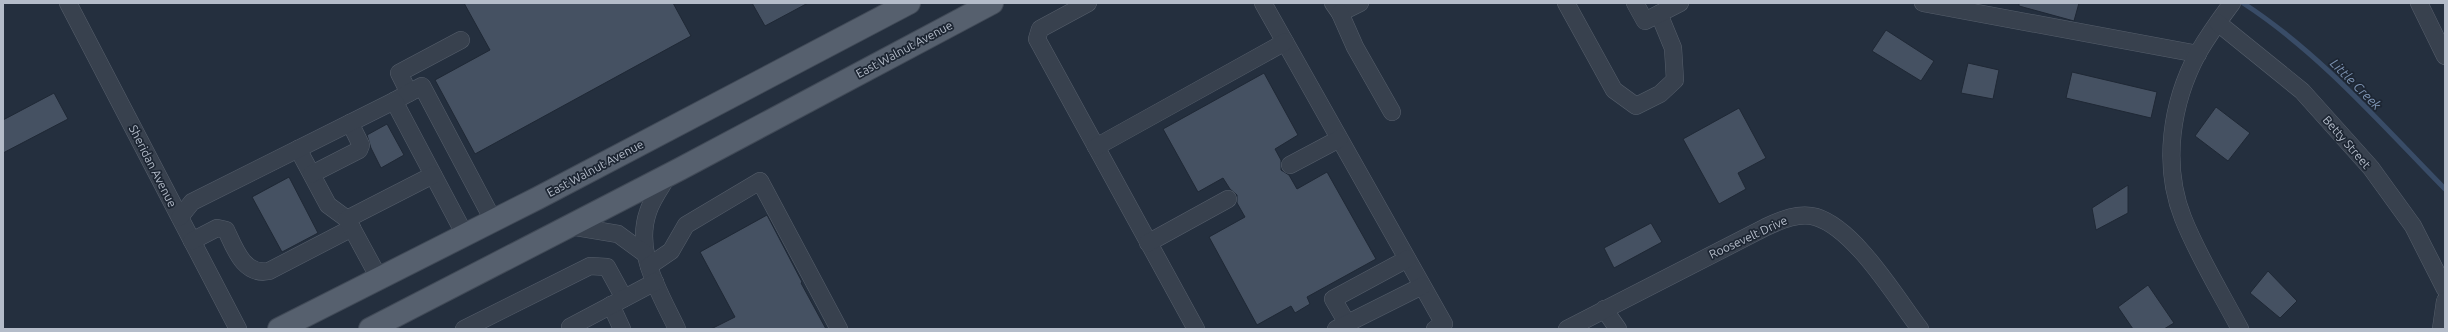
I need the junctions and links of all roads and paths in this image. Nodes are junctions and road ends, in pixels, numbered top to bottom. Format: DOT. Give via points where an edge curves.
graph roads {
  1 [pos="68,3"];
  2 [pos="909,3"];
  3 [pos="992,3"];
  4 [pos="1088,3"];
  5 [pos="1264,3"];
  6 [pos="1360,3"];
  7 [pos="1566,3"];
  8 [pos="1635,3"];
  9 [pos="1680,3"];
  10 [pos="1923,3"];
  11 [pos="2232,3"];
  12 [pos="2419,3"];
  13 [pos="1336,8"];
  14 [pos="1659,14"];
  15 [pos="2218,23"];
  16 [pos="461,40"];
  17 [pos="1285,42"];
  18 [pos="2198,54"];
  19 [pos="2445,56"];
  20 [pos="410,93"];
  21 [pos="394,101"];
  22 [pos="1392,112"];
  23 [pos="350,123"];
  24 [pos="1339,139"];
  25 [pos="1096,146"];
  26 [pos="298,149"];
  27 [pos="1290,165"];
  28 [pos="312,174"];
  29 [pos="669,174"];
  30 [pos="433,175"];
  31 [pos="1228,199"];
  32 [pos="180,217"];
  33 [pos="493,220"];
  34 [pos="350,224"];
  35 [pos="570,226"];
  36 [pos="465,235"];
  37 [pos="192,241"];
  38 [pos="1148,243"];
  39 [pos="1407,259"];
  40 [pos="646,260"];
  41 [pos="379,278"];
  42 [pos="656,282"];
  43 [pos="1422,286"];
  44 [pos="2445,289"];
  45 [pos="618,301"];
  46 [pos="2445,301"];
  47 [pos="1604,309"];
  48 [pos="1341,326"];
  49 [pos="569,328"];
  50 [pos="238,329"];
  51 [pos="279,329"];
  52 [pos="370,329"];
  53 [pos="464,329"];
  54 [pos="622,329"];
  55 [pos="676,329"];
  56 [pos="839,329"];
  57 [pos="1196,329"];
  58 [pos="1435,329"];
  59 [pos="1567,329"];
  60 [pos="1618,329"];
  61 [pos="1920,329"];
  62 [pos="2240,329"];
  63 [pos="2441,329"];
  1 -- 32 [label="street, Sheridan Avenue"];
  2 -- 33 [label="main road, East Walnut Avenue"];
  3 -- 29 [label="main road, East Walnut Avenue"];
  4 -- 25 [label="street" via="1040,29 1037,40"];
  5 -- 17 [label="street"];
  6 -- 13 [label="street"];
  7 -- 14 [label="street" via="1614,90 1636,106 1660,94 1675,80 1673,48"];
  8 -- 14 [label="street" via="1646,21"];
  9 -- 14 [label="street"];
  10 -- 18 [label="street"];
  11 -- 15 [label="street"];
  12 -- 19 [label="street"];
  13 -- 22 [label="street"];
  15 -- 18 [label="street"];
  15 -- 44 [label="street, Betty Street" via="2302,91 2371,168 2413,226"];
  16 -- 20 [label="street" via="399,73"];
  17 -- 24 [label="street"];
  17 -- 25 [label="street"];
  18 -- 62 [label="street" via="2182,93 2171,136 2170,170 2183,217"];
  20 -- 21 [label="street"];
  20 -- 33 [label="street" via="422,86"];
  21 -- 23 [label="street"];
  21 -- 30 [label="street"];
  23 -- 26 [label="street"];
  23 -- 28 [label="street" via="361,144 359,150"];
  24 -- 27 [label="street"];
  24 -- 39 [label="street"];
  25 -- 38 [label="street"];
  26 -- 28 [label="street"];
  26 -- 32 [label="street" via="192,202"];
  28 -- 34 [label="street" via="328,205"];
  29 -- 35 [label="main road, East Walnut Avenue"];
  29 -- 40 [label="street" via="648,210 644,224"];
  30 -- 34 [label="street"];
  30 -- 36 [label="street"];
  31 -- 38 [label="street"];
  32 -- 37 [label="street, Sheridan Avenue"];
  33 -- 36 [label="main road, East Walnut Avenue"];
  34 -- 37 [label="street" via="269,271 259,273 252,271 240,258 226,230 217,228"];
  34 -- 41 [label="street"];
  35 -- 40 [label="street" via="618,234"];
  35 -- 52 [label="main road, East Walnut Avenue"];
  36 -- 41 [label="main road, East Walnut Avenue"];
  37 -- 50 [label="street, Sheridan Avenue"];
  38 -- 57 [label="street"];
  39 -- 43 [label="street"];
  39 -- 48 [label="street" via="1333,299"];
  40 -- 42 [label="street"];
  40 -- 56 [label="street" via="671,250 686,225 760,181"];
  41 -- 51 [label="main road, East Walnut Avenue"];
  42 -- 45 [label="street"];
  42 -- 55 [label="street"];
  43 -- 48 [label="street"];
  43 -- 58 [label="street" via="1444,324"];
  45 -- 49 [label="street"];
  45 -- 53 [label="street" via="607,267 590,266"];
  45 -- 54 [label="street"];
  46 -- 63 [label="street"];
  47 -- 59 [label="street, Roosevelt Drive"];
  47 -- 60 [label="street"];
  47 -- 61 [label="street, Roosevelt Drive" via="1766,226 1793,216 1815,217 1837,227 1853,241"];
}
